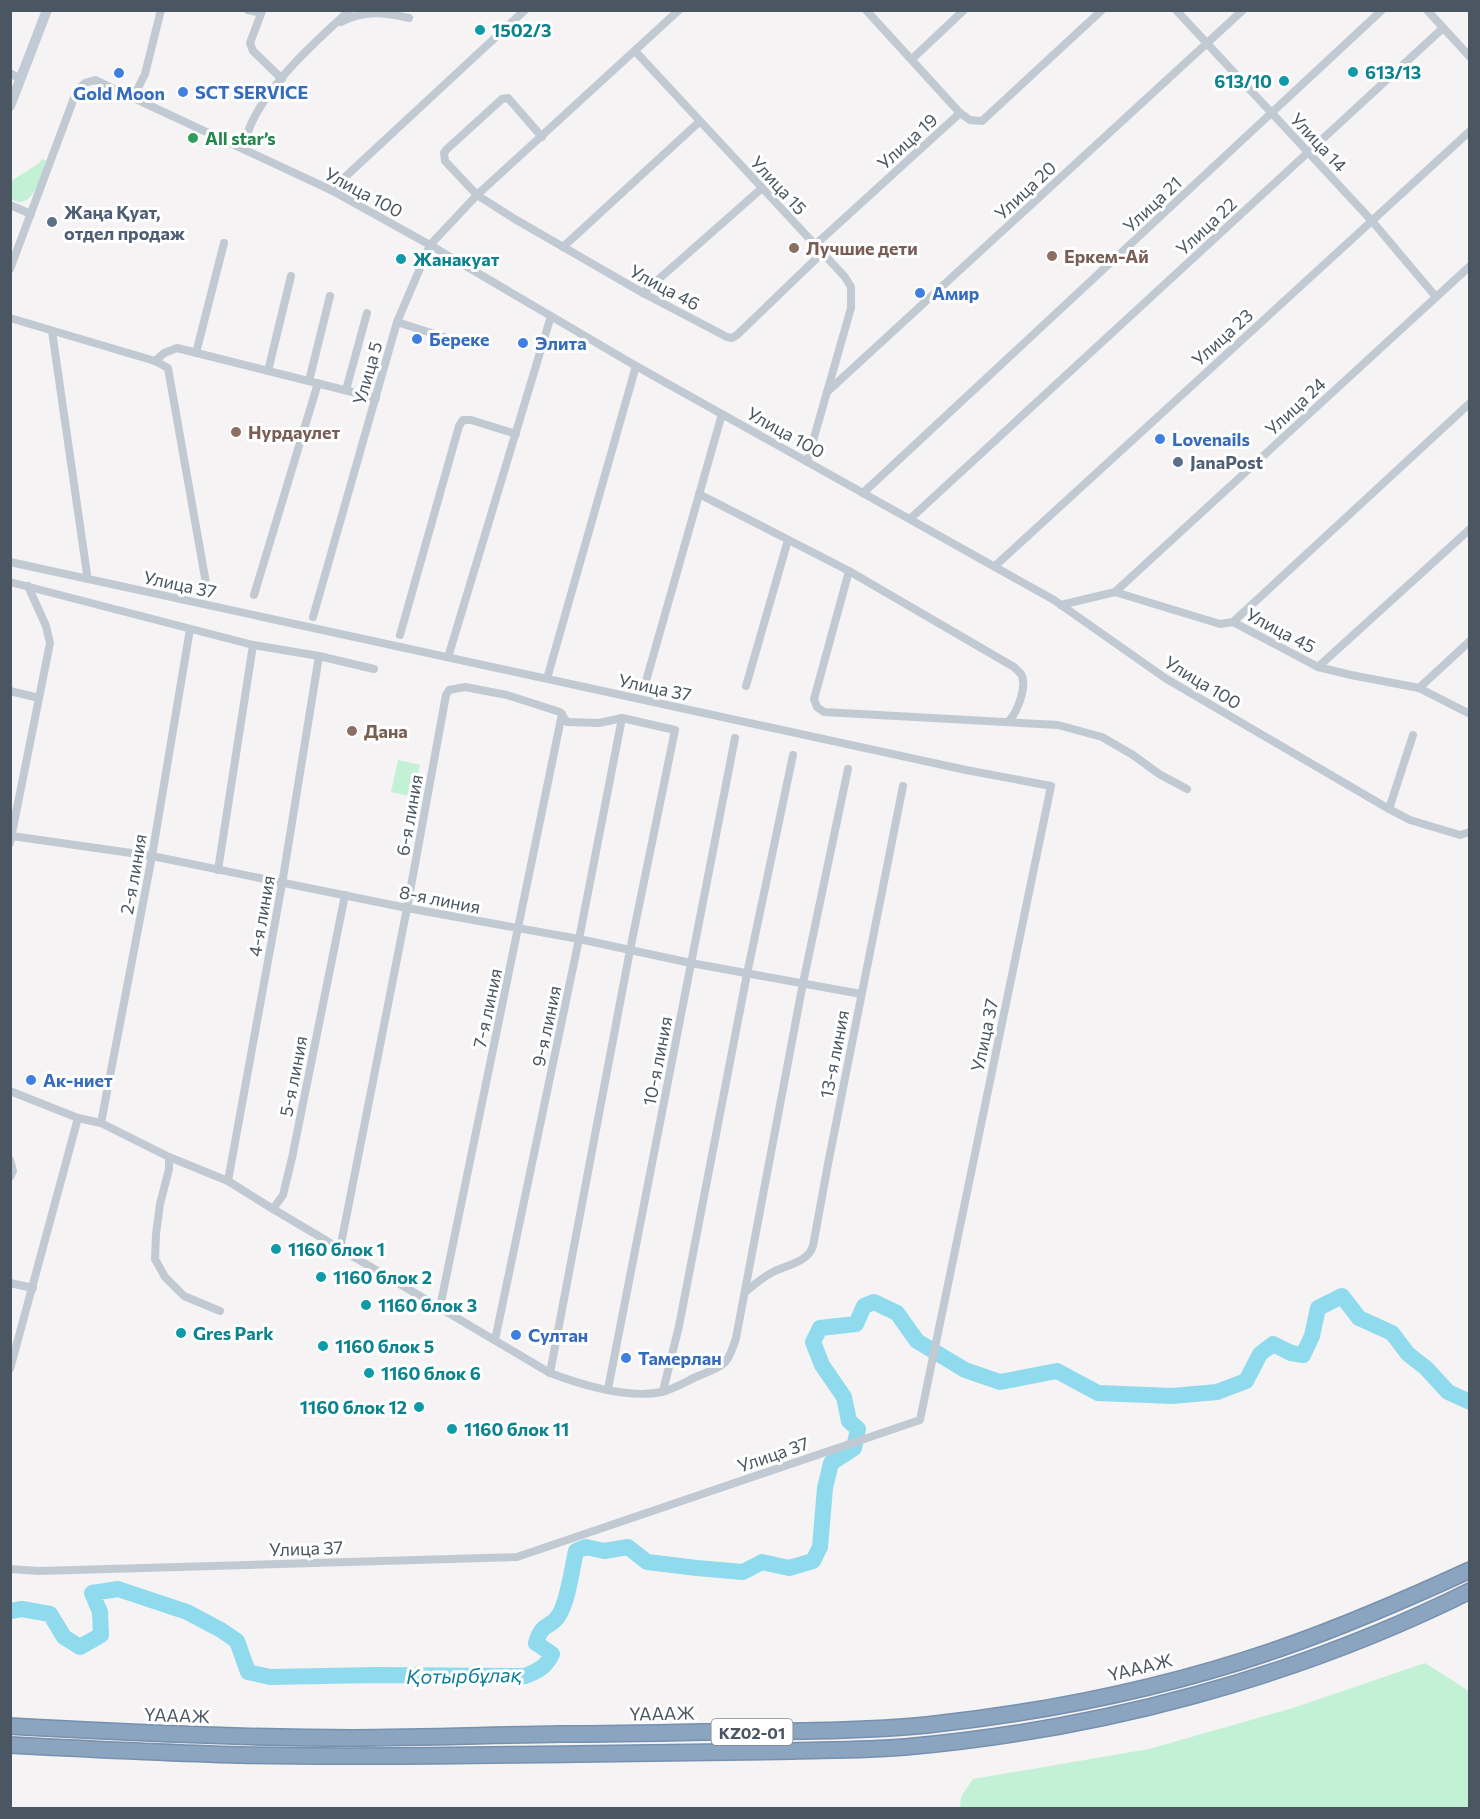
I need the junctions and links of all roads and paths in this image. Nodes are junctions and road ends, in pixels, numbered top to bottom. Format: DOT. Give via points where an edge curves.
graph roads {
  1 [pos="47,10"];
  2 [pos="162,10"];
  3 [pos="248,10"];
  4 [pos="350,10"];
  5 [pos="525,10"];
  6 [pos="679,10"];
  7 [pos="866,10"];
  8 [pos="964,10"];
  9 [pos="1102,10"];
  10 [pos="1176,10"];
  11 [pos="1242,10"];
  12 [pos="1382,10"];
  13 [pos="1427,10"];
  14 [pos="262,11"];
  15 [pos="409,18"];
  16 [pos="333,26"];
  17 [pos="1443,28"];
  18 [pos="1207,43"];
  19 [pos="635,51"];
  20 [pos="1470,57"];
  21 [pos="912,59"];
  22 [pos="15,76"];
  23 [pos="282,79"];
  24 [pos="133,98"];
  25 [pos="10,106"];
  26 [pos="960,113"];
  27 [pos="1272,113"];
  28 [pos="699,122"];
  29 [pos="1470,131"];
  30 [pos="542,137"];
  31 [pos="242,148"];
  32 [pos="1308,152"];
  33 [pos="761,189"];
  34 [pos="331,190"];
  35 [pos="477,195"];
  36 [pos="10,205"];
  37 [pos="31,214"];
  38 [pos="1372,221"];
  39 [pos="225,243"];
  40 [pos="430,245"];
  41 [pos="815,245"];
  42 [pos="563,247"];
  43 [pos="822,253"];
  44 [pos="1470,266"];
  45 [pos="10,269"];
  46 [pos="291,276"];
  47 [pos="643,293"];
  48 [pos="330,296"];
  49 [pos="1436,297"];
  50 [pos="367,313"];
  51 [pos="551,316"];
  52 [pos="10,318"];
  53 [pos="397,322"];
  54 [pos="52,332"];
  55 [pos="447,338"];
  56 [pos="196,353"];
  57 [pos="156,361"];
  58 [pos="636,366"];
  59 [pos="268,371"];
  60 [pos="309,381"];
  61 [pos="318,383"];
  62 [pos="346,390"];
  63 [pos="827,392"];
  64 [pos="376,398"];
  65 [pos="1470,404"];
  66 [pos="722,414"];
  67 [pos="516,434"];
  68 [pos="807,462"];
  69 [pos="863,493"];
  70 [pos="699,494"];
  71 [pos="911,519"];
  72 [pos="1470,529"];
  73 [pos="788,540"];
  74 [pos="10,562"];
  75 [pos="995,566"];
  76 [pos="849,571"];
  77 [pos="87,574"];
  78 [pos="10,582"];
  79 [pos="28,586"];
  80 [pos="207,589"];
  81 [pos="1115,592"];
  82 [pos="254,595"];
  83 [pos="1062,605"];
  84 [pos="313,617"];
  85 [pos="1233,622"];
  86 [pos="190,630"];
  87 [pos="400,634"];
  88 [pos="1470,642"];
  89 [pos="253,645"];
  90 [pos="449,654"];
  91 [pos="319,656"];
  92 [pos="1318,667"];
  93 [pos="374,669"];
  94 [pos="548,675"];
  95 [pos="746,686"];
  96 [pos="644,688"];
  97 [pos="1419,688"];
  98 [pos="10,691"];
  99 [pos="39,698"];
  100 [pos="562,714"];
  101 [pos="1470,714"];
  102 [pos="622,718"];
  103 [pos="1009,721"];
  104 [pos="1413,735"];
  105 [pos="735,738"];
  106 [pos="792,755"];
  107 [pos="848,769"];
  108 [pos="903,786"];
  109 [pos="1187,789"];
  110 [pos="1389,809"];
  111 [pos="1470,832"];
  112 [pos="11,839"];
  113 [pos="152,856"];
  114 [pos="218,870"];
  115 [pos="282,884"];
  116 [pos="345,895"];
  117 [pos="407,909"];
  118 [pos="518,928"];
  119 [pos="579,939"];
  120 [pos="630,950"];
  121 [pos="691,963"];
  122 [pos="747,974"];
  123 [pos="803,983"];
  124 [pos="861,994"];
  125 [pos="10,1091"];
  126 [pos="78,1118"];
  127 [pos="101,1123"];
  128 [pos="169,1157"];
  129 [pos="10,1160"];
  130 [pos="10,1177"];
  131 [pos="228,1181"];
  132 [pos="273,1209"];
  133 [pos="340,1249"];
  134 [pos="10,1283"];
  135 [pos="33,1288"];
  136 [pos="745,1292"];
  137 [pos="440,1307"];
  138 [pos="220,1311"];
  139 [pos="495,1340"];
  140 [pos="10,1370"];
  141 [pos="550,1373"];
  142 [pos="608,1389"];
  143 [pos="663,1392"];
  144 [pos="10,1569"];
  145 [pos="1470,1570"];
  146 [pos="1470,1591"];
  147 [pos="10,1726"];
  148 [pos="10,1745"];
  1 -- 22 [label="main road"];
  2 -- 24 [label="street" via="145,74"];
  3 -- 14 [label="street"];
  4 -- 16 [label="street"];
  5 -- 34 [label="street"];
  6 -- 19 [label="street"];
  7 -- 21 [label="street"];
  8 -- 21 [label="street"];
  9 -- 26 [label="street, Улица 19" via="982,121 970,120"];
  10 -- 18 [label="street, Улица 14"];
  11 -- 18 [label="street, Улица 20"];
  12 -- 27 [label="street, Улица 21"];
  13 -- 17 [label="street"];
  14 -- 23 [label="street" via="250,43 253,51"];
  15 -- 16 [label="street" via="376,12 353,16"];
  16 -- 23 [label="street"];
  17 -- 20 [label="street"];
  17 -- 32 [label="street, Улица 22"];
  18 -- 27 [label="street, Улица 14"];
  18 -- 63 [label="street, Улица 20"];
  19 -- 28 [label="street, Улица 15"];
  19 -- 30 [label="street"];
  21 -- 26 [label="street"];
  22 -- 25 [label="main road"];
  23 -- 31 [label="street" via="253,121"];
  24 -- 31 [label="street, Улица 100"];
  24 -- 37 [label="street, Улица 100" via="95,80 77,90"];
  26 -- 41 [label="street, Улица 19"];
  27 -- 32 [label="street, Улица 14"];
  27 -- 69 [label="street, Улица 21"];
  28 -- 33 [label="street, Улица 15"];
  28 -- 42 [label="street"];
  29 -- 38 [label="street, Улица 23"];
  30 -- 35 [label="street"];
  30 -- 35 [label="street, Улица 46" via="508,98 502,99 447,148 445,161"];
  31 -- 34 [label="street, Улица 100"];
  32 -- 38 [label="street, Улица 14"];
  32 -- 71 [label="street, Улица 22"];
  33 -- 41 [label="street, Улица 15"];
  33 -- 47 [label="street"];
  34 -- 40 [label="street, Улица 100"];
  35 -- 40 [label="street"];
  35 -- 42 [label="street, Улица 46"];
  36 -- 37 [label="street"];
  37 -- 45 [label="street"];
  38 -- 49 [label="street, Улица 14"];
  38 -- 75 [label="street, Улица 23"];
  39 -- 56 [label="street"];
  40 -- 51 [label="street, Улица 100"];
  40 -- 53 [label="street, Улица 5"];
  41 -- 43 [label="street, Улица 15"];
  42 -- 47 [label="street, Улица 46"];
  43 -- 47 [label="street, Улица 46" via="732,338"];
  43 -- 63 [label="street, Улица 15" via="845,277 853,296"];
  44 -- 49 [label="street, Улица 24"];
  46 -- 59 [label="street"];
  48 -- 60 [label="street"];
  49 -- 81 [label="street, Улица 24"];
  50 -- 62 [label="street"];
  51 -- 58 [label="street, Улица 100"];
  51 -- 67 [label="street"];
  52 -- 54 [label="street"];
  53 -- 55 [label="street"];
  53 -- 64 [label="street, Улица 5"];
  54 -- 57 [label="street"];
  54 -- 77 [label="street"];
  56 -- 57 [label="street" via="173,349"];
  56 -- 59 [label="street"];
  57 -- 80 [label="street" via="170,373"];
  58 -- 66 [label="street, Улица 100"];
  58 -- 94 [label="street"];
  59 -- 60 [label="street"];
  60 -- 61 [label="street"];
  61 -- 62 [label="street"];
  61 -- 82 [label="street"];
  62 -- 64 [label="street"];
  63 -- 68 [label="street, Улица 15"];
  64 -- 84 [label="street, Улица 5"];
  65 -- 85 [label="street"];
  66 -- 68 [label="street, Улица 100"];
  66 -- 70 [label="street"];
  67 -- 87 [label="street" via="471,420 463,420 459,426"];
  67 -- 90 [label="street"];
  68 -- 69 [label="street, Улица 100"];
  69 -- 71 [label="street, Улица 100"];
  70 -- 73 [label="street"];
  70 -- 96 [label="street"];
  71 -- 75 [label="street, Улица 100"];
  72 -- 92 [label="street"];
  73 -- 76 [label="street"];
  73 -- 95 [label="street"];
  74 -- 144 [label="street, Улица 37" via="1051,786 920,1420 517,1557"];
  75 -- 83 [label="street, Улица 100"];
  76 -- 103 [label="street" via="1021,673 1023,687"];
  76 -- 103 [label="street" via="814,699 817,707 824,712"];
  78 -- 79 [label="street"];
  79 -- 86 [label="street"];
  79 -- 99 [label="street" via="50,643"];
  81 -- 83 [label="street"];
  81 -- 85 [label="street, Улица 45" via="1220,624"];
  83 -- 110 [label="street, Улица 100" via="1165,678"];
  85 -- 92 [label="street, Улица 45"];
  86 -- 89 [label="street"];
  86 -- 113 [label="street, 2-я линия"];
  88 -- 97 [label="street"];
  89 -- 91 [label="street"];
  89 -- 114 [label="street"];
  91 -- 93 [label="street"];
  91 -- 115 [label="street, 4-я линия"];
  92 -- 97 [label="street, Улица 45"];
  97 -- 101 [label="street, Улица 45"];
  98 -- 99 [label="street"];
  99 -- 112 [label="street"];
  100 -- 102 [label="street, 6-я линия" via="567,722 599,723"];
  100 -- 117 [label="street, 6-я линия" via="465,687 449,690"];
  100 -- 118 [label="street, 7-я линия"];
  102 -- 119 [label="street, 9-я линия"];
  102 -- 120 [label="street, 6-я линия" via="675,730"];
  103 -- 109 [label="street" via="1058,725 1102,737"];
  104 -- 110 [label="street"];
  105 -- 121 [label="street, 10-я линия"];
  106 -- 122 [label="street"];
  107 -- 123 [label="street"];
  108 -- 124 [label="street, 13-я линия"];
  110 -- 111 [label="street, Улица 100" via="1410,820 1460,835"];
  112 -- 113 [label="street, 8-я линия"];
  113 -- 114 [label="street, 8-я линия"];
  113 -- 127 [label="street, 2-я линия"];
  114 -- 115 [label="street, 8-я линия"];
  115 -- 116 [label="street, 8-я линия"];
  115 -- 131 [label="street, 4-я линия"];
  116 -- 117 [label="street, 8-я линия"];
  116 -- 132 [label="street, 5-я линия" via="292,1158 283,1195"];
  117 -- 118 [label="street, 8-я линия"];
  117 -- 133 [label="street, 6-я линия"];
  118 -- 119 [label="street, 8-я линия"];
  118 -- 137 [label="street, 7-я линия"];
  119 -- 120 [label="street, 8-я линия"];
  119 -- 139 [label="street, 9-я линия"];
  120 -- 121 [label="street, 8-я линия"];
  120 -- 141 [label="street"];
  121 -- 122 [label="street, 8-я линия"];
  121 -- 142 [label="street, 10-я линия"];
  122 -- 123 [label="street, 8-я линия"];
  122 -- 143 [label="street"];
  123 -- 124 [label="street, 8-я линия"];
  123 -- 136 [label="street"];
  124 -- 136 [label="street, 13-я линия" via="811,1253 772,1272"];
  125 -- 126 [label="street"];
  126 -- 127 [label="street"];
  126 -- 135 [label="street"];
  127 -- 128 [label="street"];
  128 -- 131 [label="street"];
  128 -- 138 [label="street" via="155,1259 165,1277 184,1296"];
  129 -- 130 [label="street"];
  131 -- 132 [label="street"];
  132 -- 133 [label="street"];
  133 -- 137 [label="street"];
  134 -- 135 [label="street"];
  135 -- 140 [label="street"];
  136 -- 143 [label="street" via="734,1346 726,1364"];
  137 -- 139 [label="street"];
  139 -- 141 [label="street"];
  141 -- 142 [label="street"];
  142 -- 143 [label="street" via="634,1394"];
  145 -- 147 [label="highway, ҮАААЖ / KZ02-01" via="1336,1628 1194,1674 1110,1695 927,1725 763,1732 353,1738 199,1736"];
  146 -- 148 [label="highway, ҮАААЖ / KZ02-01" via="1345,1646 1214,1690 1024,1731 905,1747 743,1752 241,1755"];
}
